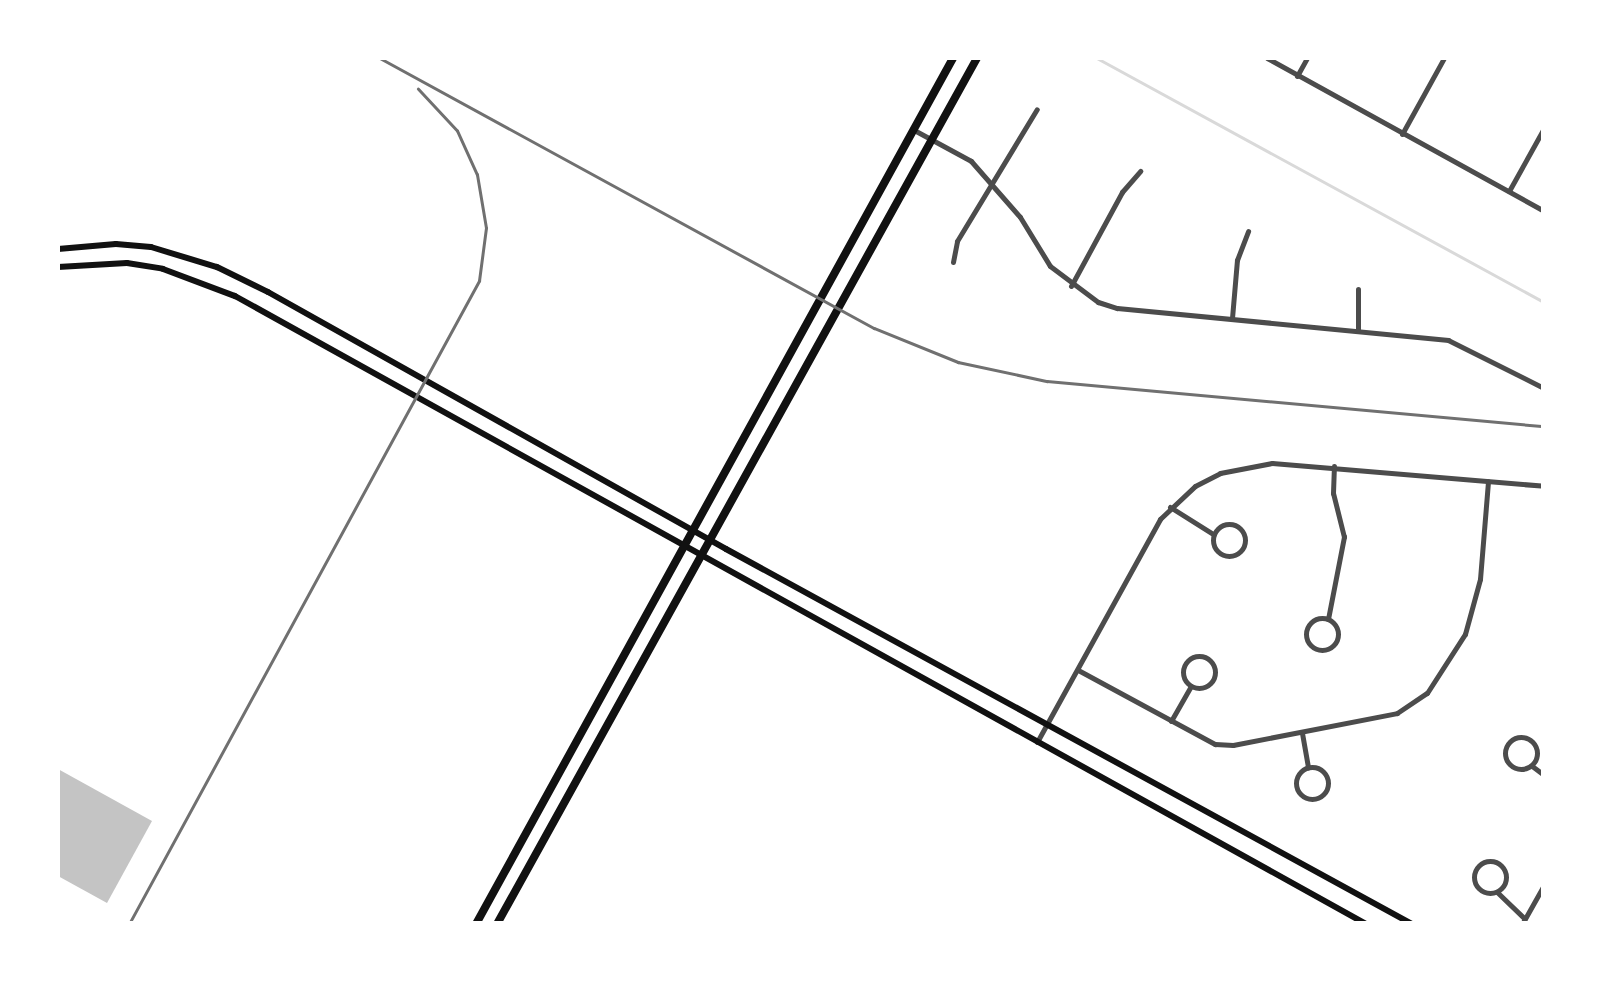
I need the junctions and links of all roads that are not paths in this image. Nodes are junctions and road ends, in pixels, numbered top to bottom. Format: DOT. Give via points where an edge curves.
graph roads {
  1 [pos="953,58"];
  2 [pos="977,58"];
  3 [pos="1267,58"];
  4 [pos="1307,58"];
  5 [pos="1444,58"];
  6 [pos="1297,76"];
  7 [pos="1037,110"];
  8 [pos="1544,128"];
  9 [pos="913,130"];
  10 [pos="1402,134"];
  11 [pos="932,137"];
  12 [pos="1140,171"];
  13 [pos="990,182"];
  14 [pos="1508,192"];
  15 [pos="1544,211"];
  16 [pos="1248,231"];
  17 [pos="58,248"];
  18 [pos="953,262"];
  19 [pos="58,268"];
  20 [pos="1071,286"];
  21 [pos="1358,289"];
  22 [pos="1232,318"];
  23 [pos="1358,330"];
  24 [pos="1544,388"];
  25 [pos="1334,466"];
  26 [pos="1488,481"];
  27 [pos="1544,486"];
  28 [pos="1170,507"];
  29 [pos="692,531"];
  30 [pos="1213,534"];
  31 [pos="710,540"];
  32 [pos="683,547"];
  33 [pos="700,557"];
  34 [pos="1328,619"];
  35 [pos="1078,670"];
  36 [pos="1191,686"];
  37 [pos="1171,721"];
  38 [pos="1048,722"];
  39 [pos="1302,733"];
  40 [pos="1037,742"];
  41 [pos="1308,766"];
  42 [pos="1532,766"];
  43 [pos="1544,774"];
  44 [pos="1544,884"];
  45 [pos="1498,892"];
  46 [pos="1523,921"];
  47 [pos="476,924"];
  48 [pos="498,924"];
  49 [pos="1366,924"];
  50 [pos="1412,924"];
  1 -- 9 [label="main road"];
  2 -- 11 [label="main road"];
  3 -- 6 [label="street"];
  4 -- 6 [label="street"];
  5 -- 10 [label="street"];
  6 -- 10 [label="street"];
  7 -- 13 [label="street"];
  8 -- 14 [label="street"];
  9 -- 11 [label="street"];
  9 -- 29 [label="main road"];
  10 -- 14 [label="street"];
  11 -- 13 [label="street"];
  11 -- 31 [label="main road"];
  12 -- 20 [label="street"];
  13 -- 18 [label="street" via="957,241"];
  13 -- 20 [label="street"];
  14 -- 15 [label="street"];
  16 -- 22 [label="street" via="1237,260"];
  17 -- 29 [label="main road" via="151,247 217,267"];
  19 -- 32 [label="main road" via="127,263 201,281"];
  20 -- 22 [label="street" via="1116,308"];
  21 -- 23 [label="street"];
  22 -- 23 [label="street"];
  23 -- 24 [label="street" via="1448,340"];
  25 -- 26 [label="street"];
  25 -- 28 [label="street" via="1247,465 1195,486"];
  25 -- 34 [label="street" via="1344,537"];
  26 -- 27 [label="street"];
  26 -- 39 [label="street" via="1475,607 1438,679 1397,713"];
  28 -- 30 [label="street"];
  28 -- 35 [label="street"];
  29 -- 31 [label="main road"];
  29 -- 32 [label="main road"];
  30 -- 30 [label="street" via="1212,544 1226,557 1244,546 1241,529 1232,524"];
  31 -- 33 [label="main road"];
  31 -- 38 [label="main road"];
  32 -- 33 [label="main road"];
  32 -- 47 [label="main road"];
  33 -- 40 [label="main road"];
  33 -- 48 [label="main road"];
  34 -- 34 [label="street" via="1338,641 1319,651 1310,646 1307,628"];
  35 -- 37 [label="street"];
  35 -- 38 [label="street"];
  36 -- 36 [label="street" via="1210,685 1215,677 1208,657 1198,655 1184,665"];
  36 -- 37 [label="street"];
  37 -- 39 [label="street" via="1215,744"];
  38 -- 40 [label="street"];
  38 -- 50 [label="main road"];
  39 -- 41 [label="street"];
  40 -- 49 [label="main road"];
  41 -- 41 [label="street" via="1296,789 1314,799 1328,787 1327,778"];
  42 -- 42 [label="street" via="1523,770 1507,762 1510,741 1535,744"];
  42 -- 43 [label="street"];
  44 -- 46 [label="street"];
  45 -- 45 [label="street" via="1507,877 1504,868 1483,862 1474,878 1477,887"];
  45 -- 46 [label="street"];
}
